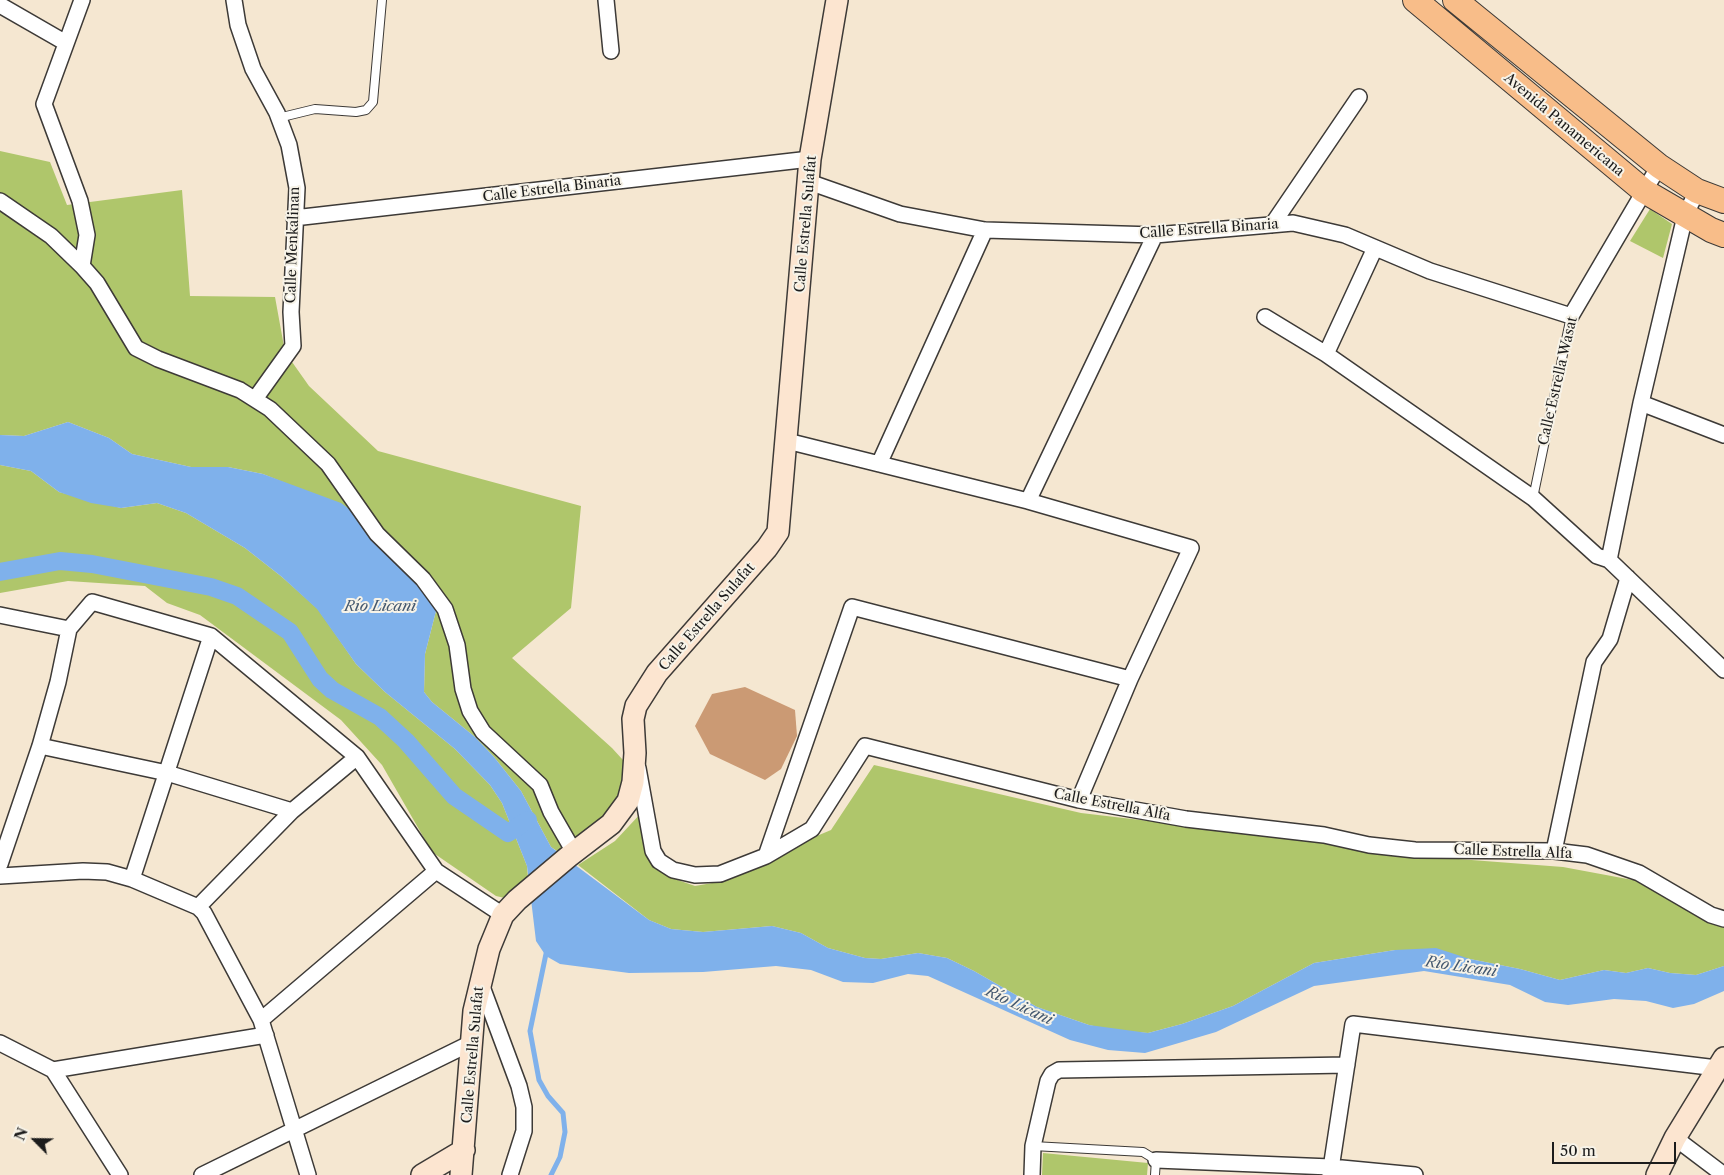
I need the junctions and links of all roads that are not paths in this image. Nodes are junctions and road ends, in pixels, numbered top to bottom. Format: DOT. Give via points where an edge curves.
graph roads {
  1 [pos="82,0"];
  2 [pos="234,0"];
  3 [pos="382,0"];
  4 [pos="606,0"];
  5 [pos="837,0"];
  6 [pos="1414,0"];
  7 [pos="1455,0"];
  8 [pos="0,5"];
  9 [pos="66,43"];
  10 [pos="611,50"];
  11 [pos="1359,97"];
  12 [pos="278,118"];
  13 [pos="810,159"];
  14 [pos="1659,166"];
  15 [pos="809,182"];
  16 [pos="1644,191"];
  17 [pos="1697,191"];
  18 [pos="0,201"];
  19 [pos="1724,201"];
  20 [pos="1685,216"];
  21 [pos="294,218"];
  22 [pos="1272,225"];
  23 [pos="985,230"];
  24 [pos="1155,235"];
  25 [pos="1724,235"];
  26 [pos="1376,248"];
  27 [pos="82,266"];
  28 [pos="1570,316"];
  29 [pos="1265,317"];
  30 [pos="1326,354"];
  31 [pos="255,399"];
  32 [pos="1641,403"];
  33 [pos="1724,435"];
  34 [pos="787,442"];
  35 [pos="880,464"];
  36 [pos="1533,498"];
  37 [pos="1028,501"];
  38 [pos="1609,560"];
  39 [pos="1628,578"];
  40 [pos="0,615"];
  41 [pos="69,629"];
  42 [pos="211,636"];
  43 [pos="1724,670"];
  44 [pos="1130,679"];
  45 [pos="40,746"];
  46 [pos="635,753"];
  47 [pos="357,758"];
  48 [pos="167,773"];
  49 [pos="1079,800"];
  50 [pos="292,811"];
  51 [pos="1554,851"];
  52 [pos="571,854"];
  53 [pos="766,856"];
  54 [pos="0,864"];
  55 [pos="436,871"];
  56 [pos="0,876"];
  57 [pos="132,879"];
  58 [pos="198,906"];
  59 [pos="510,908"];
  60 [pos="1724,919"];
  61 [pos="480,981"];
  62 [pos="261,1020"];
  63 [pos="266,1035"];
  64 [pos="472,1042"];
  65 [pos="0,1043"];
  66 [pos="1721,1063"];
  67 [pos="1347,1066"];
  68 [pos="53,1070"];
  69 [pos="296,1130"];
  70 [pos="1675,1138"];
  71 [pos="1033,1146"];
  72 [pos="464,1150"];
  73 [pos="1156,1160"];
  74 [pos="1331,1171"];
  75 [pos="1724,1174"];
  76 [pos="120,1175"];
  77 [pos="202,1175"];
  78 [pos="308,1175"];
  79 [pos="422,1175"];
  80 [pos="461,1175"];
  81 [pos="510,1175"];
  82 [pos="1032,1175"];
  83 [pos="1155,1175"];
  84 [pos="1415,1175"];
  85 [pos="1657,1175"];
  1 -- 9 [label="street"];
  2 -- 12 [label="street, Calle Menkalinan" via="238,25 253,69"];
  3 -- 12 [label="lane" via="376,89 373,102 366,110 315,109"];
  4 -- 10 [label="street"];
  5 -- 13 [label="street, Calle Estrella Sulafat"];
  6 -- 16 [label="main road, Avenida Panamericana"];
  7 -- 14 [label="main road, Avenida Panamericana"];
  8 -- 9 [label="street"];
  9 -- 27 [label="street" via="44,104 80,201 87,234"];
  11 -- 22 [label="street"];
  12 -- 21 [label="street, Calle Menkalinan" via="294,164 297,188"];
  13 -- 15 [label="street, Calle Estrella Sulafat"];
  13 -- 21 [label="street, Calle Estrella Binaria"];
  14 -- 16 [label="street, Calle Estrella Wasat"];
  14 -- 17 [label="main road, Avenida Panamericana"];
  15 -- 23 [label="street, Calle Estrella Binaria" via="900,214"];
  15 -- 34 [label="street, Calle Estrella Sulafat"];
  16 -- 20 [label="main road, Avenida Panamericana"];
  16 -- 28 [label="street, Calle Estrella Wasat"];
  17 -- 19 [label="main road, Avenida Panamericana"];
  17 -- 20 [label="street"];
  18 -- 27 [label="street" via="51,236"];
  20 -- 25 [label="main road, Avenida Panamericana"];
  20 -- 32 [label="street"];
  21 -- 31 [label="street, Calle Menkalinan" via="293,346"];
  22 -- 24 [label="street, Calle Estrella Binaria"];
  22 -- 26 [label="street, Calle Estrella Binaria" via="1293,223 1345,235"];
  23 -- 24 [label="street, Calle Estrella Binaria"];
  23 -- 35 [label="street"];
  24 -- 37 [label="street"];
  26 -- 28 [label="street, Calle Estrella Binaria" via="1430,271"];
  26 -- 30 [label="street"];
  27 -- 31 [label="street" via="97,283 136,348"];
  28 -- 36 [label="lane, Calle Estrella Wasat"];
  29 -- 30 [label="street"];
  30 -- 36 [label="street"];
  31 -- 52 [label="street" via="305,439 328,464 377,534 423,579 445,609 457,645 463,689 470,711 483,732 540,785"];
  32 -- 33 [label="street"];
  32 -- 38 [label="street"];
  34 -- 35 [label="street"];
  34 -- 46 [label="street, Calle Estrella Sulafat" via="778,532 643,693 633,719"];
  35 -- 37 [label="street"];
  36 -- 38 [label="street" via="1597,556"];
  37 -- 44 [label="street" via="1190,548"];
  38 -- 39 [label="street"];
  39 -- 43 [label="street"];
  39 -- 51 [label="street" via="1610,639 1594,662"];
  40 -- 41 [label="street"];
  41 -- 42 [label="street" via="92,602"];
  41 -- 45 [label="street"];
  42 -- 47 [label="street"];
  42 -- 48 [label="street"];
  44 -- 49 [label="street"];
  44 -- 53 [label="street" via="852,607"];
  45 -- 48 [label="street"];
  45 -- 54 [label="street"];
  46 -- 52 [label="street, Calle Estrella Sulafat" via="628,801 611,824"];
  46 -- 53 [label="street, Calle Estrella Alfa" via="653,851 659,861 673,870 703,875 720,874"];
  47 -- 50 [label="street"];
  47 -- 55 [label="street"];
  48 -- 50 [label="street"];
  48 -- 57 [label="street"];
  49 -- 51 [label="street, Calle Estrella Alfa" via="1186,819 1324,835 1369,845 1415,850"];
  49 -- 53 [label="street, Calle Estrella Alfa" via="865,746 812,829"];
  50 -- 58 [label="street"];
  51 -- 60 [label="street, Calle Estrella Alfa" via="1587,855 1617,864 1639,873 1711,916"];
  52 -- 59 [label="street, Calle Estrella Sulafat"];
  55 -- 59 [label="street"];
  55 -- 62 [label="street"];
  56 -- 57 [label="street" via="83,871 107,872"];
  57 -- 58 [label="street"];
  58 -- 62 [label="street" via="212,924"];
  59 -- 61 [label="street, Calle Estrella Sulafat" via="489,949"];
  61 -- 64 [label="street, Calle Estrella Sulafat"];
  61 -- 81 [label="street" via="524,1107 524,1131"];
  62 -- 63 [label="street"];
  63 -- 68 [label="street"];
  63 -- 69 [label="street"];
  64 -- 69 [label="street"];
  64 -- 72 [label="street, Calle Estrella Sulafat"];
  65 -- 68 [label="street"];
  66 -- 67 [label="street" via="1353,1024"];
  66 -- 70 [label="street"];
  67 -- 71 [label="street" via="1059,1070 1048,1080"];
  67 -- 74 [label="street"];
  68 -- 76 [label="street"];
  69 -- 77 [label="street"];
  69 -- 78 [label="street"];
  70 -- 75 [label="street"];
  70 -- 85 [label="street"];
  71 -- 73 [label="lane" via="1143,1152"];
  71 -- 82 [label="street"];
  72 -- 79 [label="street"];
  72 -- 80 [label="street, Calle Estrella Sulafat"];
  73 -- 74 [label="street"];
  73 -- 83 [label="lane"];
  74 -- 84 [label="street"];
}
